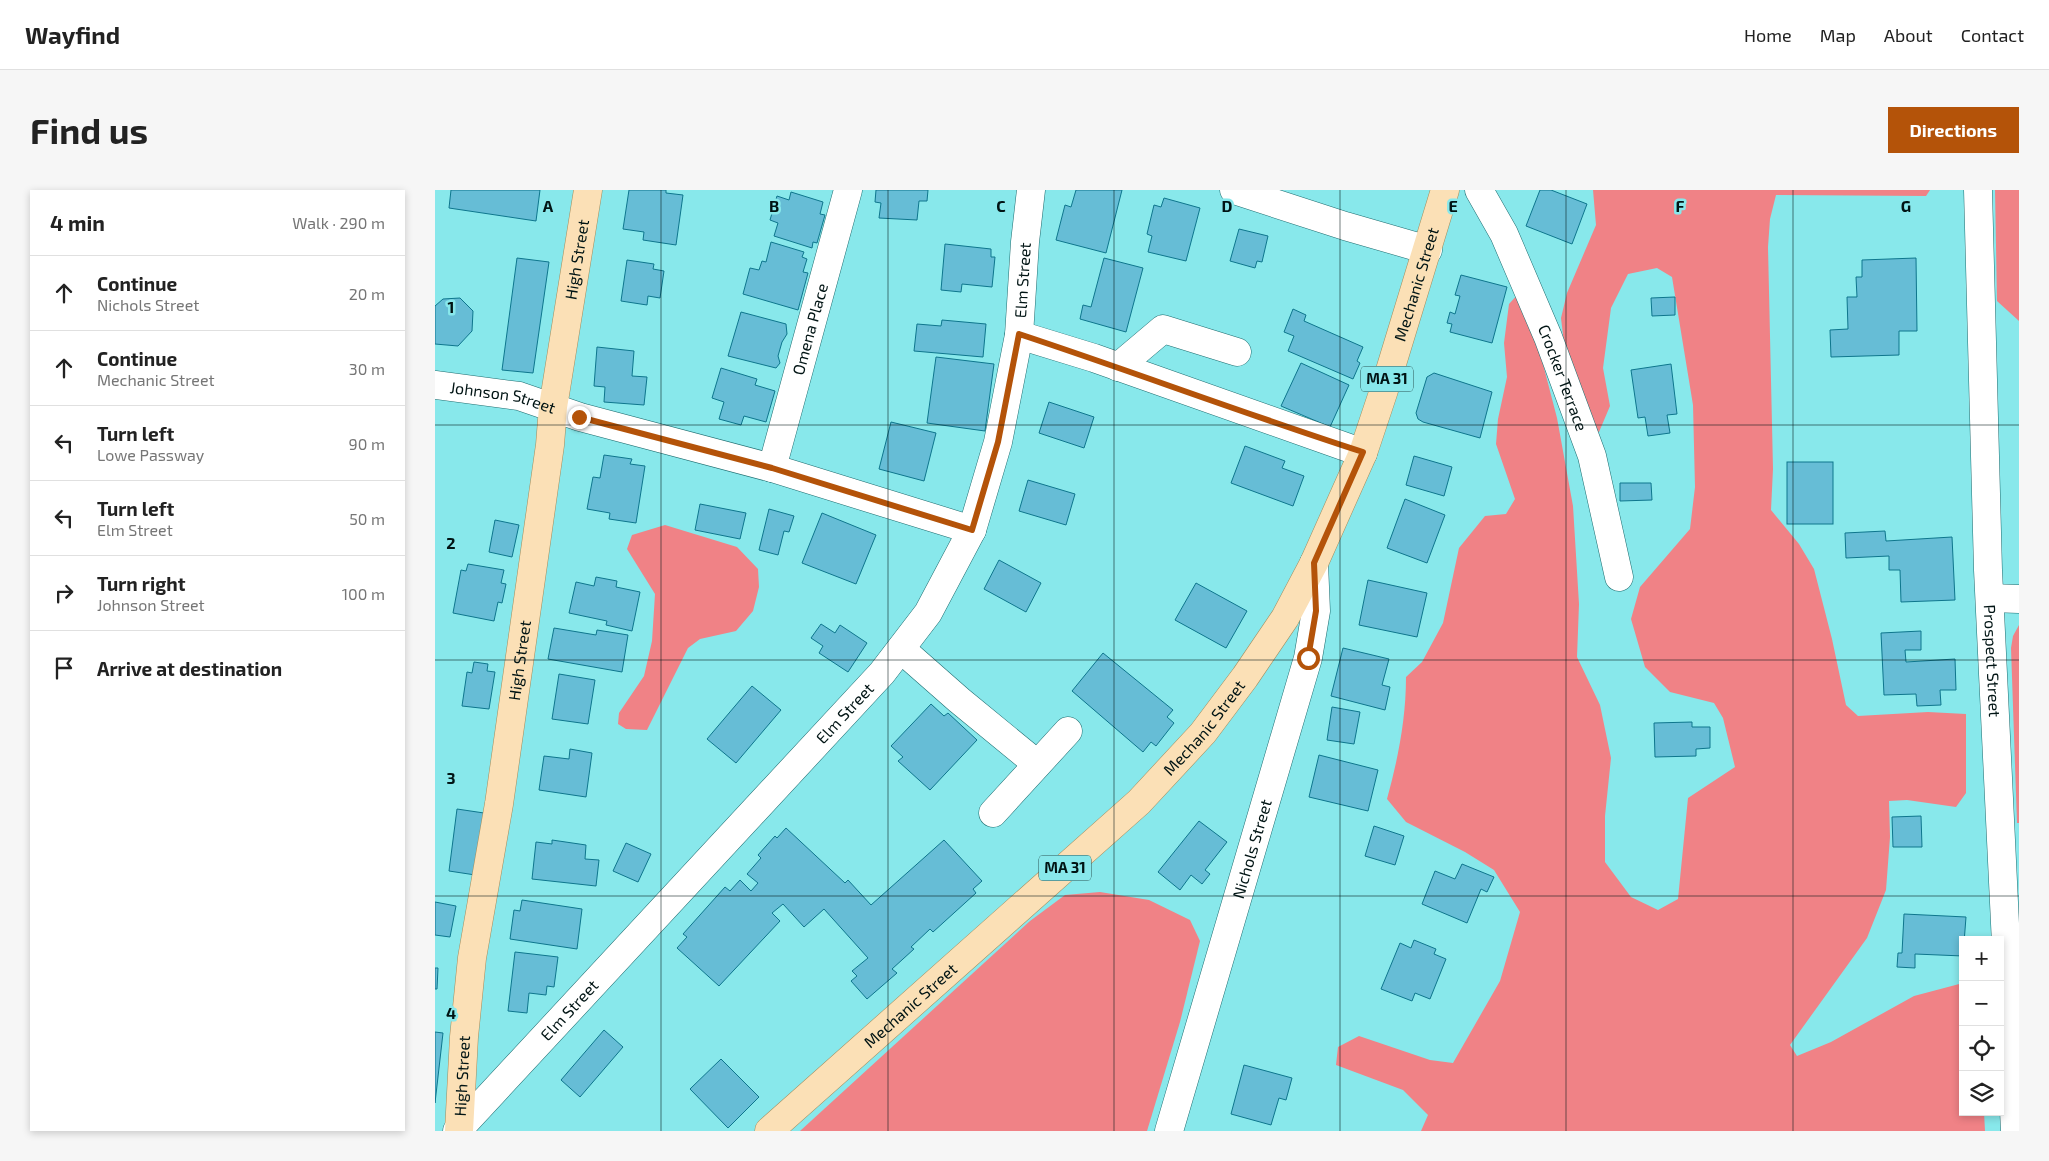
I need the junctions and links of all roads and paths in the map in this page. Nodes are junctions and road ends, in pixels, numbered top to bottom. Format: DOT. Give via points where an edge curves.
graph roads {
  1 [pos="587,190"];
  2 [pos="848,190"];
  3 [pos="1031,190"];
  4 [pos="1234,190"];
  5 [pos="1445,190"];
  6 [pos="1479,190"];
  7 [pos="1978,190"];
  8 [pos="1428,250"];
  9 [pos="1019,334"];
  10 [pos="1237,352"];
  11 [pos="1118,368"];
  12 [pos="435,385"];
  13 [pos="553,407"];
  14 [pos="1363,452"];
  15 [pos="772,468"];
  16 [pos="972,530"];
  17 [pos="1314,563"];
  18 [pos="1619,577"];
  19 [pos="1990,598"];
  20 [pos="2019,599"];
  21 [pos="901,649"];
  22 [pos="1068,731"];
  23 [pos="1037,764"];
  24 [pos="993,813"];
  25 [pos="2013,978"];
  26 [pos="458,1130"];
  27 [pos="769,1131"];
  28 [pos="1169,1131"];
  29 [pos="2015,1131"];
  1 -- 13 [label="main road, High Street"];
  2 -- 15 [label="street, Omena Place"];
  3 -- 9 [label="street, Elm Street"];
  4 -- 8 [label="street"];
  5 -- 8 [label="main road, Mechanic Street / MA 31"];
  6 -- 18 [label="street, Crocker Terrace" via="1504,234 1548,337 1592,456"];
  7 -- 19 [label="street, Prospect Street"];
  8 -- 14 [label="main road, Mechanic Street / MA 31"];
  9 -- 11 [label="street"];
  9 -- 16 [label="street, Elm Street" via="998,442"];
  10 -- 11 [label="street" via="1163,329"];
  11 -- 14 [label="street"];
  12 -- 13 [label="street, Johnson Street" via="519,396"];
  13 -- 15 [label="street, Johnson Street" via="579,417"];
  13 -- 26 [label="main road, High Street" via="501,785 472,958"];
  14 -- 17 [label="main road, Mechanic Street / MA 31"];
  15 -- 16 [label="street, Johnson Street"];
  16 -- 21 [label="street, Elm Street" via="928,613"];
  17 -- 27 [label="main road, Mechanic Street / MA 31" via="1285,618 1245,677 1203,733 1139,802"];
  17 -- 28 [label="street, Nichols Street" via="1316,611 1308,658"];
  19 -- 20 [label="street"];
  19 -- 25 [label="street, Prospect Street"];
  21 -- 23 [label="street"];
  21 -- 26 [label="street, Elm Street"];
  22 -- 23 [label="street"];
  23 -- 24 [label="street"];
  25 -- 29 [label="street, Prospect Street"];
}
